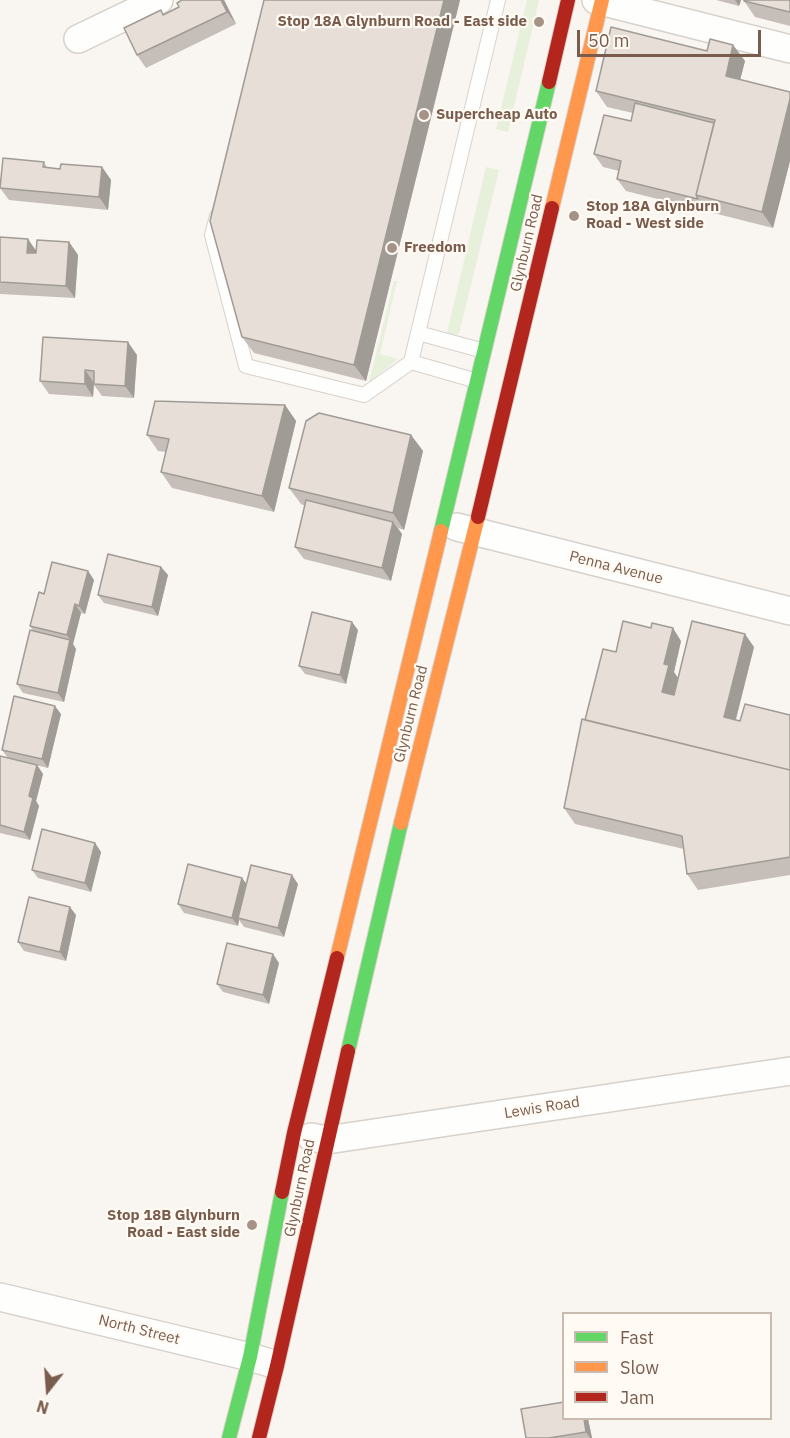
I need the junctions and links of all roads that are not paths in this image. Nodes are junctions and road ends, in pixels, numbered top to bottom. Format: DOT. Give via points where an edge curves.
graph roads {
  1 [pos="159,0"];
  2 [pos="498,0"];
  3 [pos="568,0"];
  4 [pos="600,0"];
  5 [pos="78,39"];
  6 [pos="790,49"];
  7 [pos="220,202"];
  8 [pos="418,333"];
  9 [pos="483,351"];
  10 [pos="411,362"];
  11 [pos="477,381"];
  12 [pos="442,524"];
  13 [pos="475,532"];
  14 [pos="790,611"];
  15 [pos="790,1071"];
  16 [pos="294,1133"];
  17 [pos="327,1140"];
  18 [pos="0,1297"];
  19 [pos="250,1357"];
  20 [pos="277,1366"];
  21 [pos="229,1438"];
  22 [pos="259,1438"];
  1 -- 5 [label="street"];
  2 -- 8 [label="lane"];
  3 -- 9 [label="main road, Glynburn Road"];
  4 -- 6 [label="street"];
  4 -- 13 [label="main road, Glynburn Road"];
  7 -- 10 [label="lane" via="212,235 246,366 364,395"];
  8 -- 9 [label="lane"];
  8 -- 10 [label="lane"];
  9 -- 11 [label="main road, Glynburn Road"];
  10 -- 11 [label="lane"];
  11 -- 12 [label="main road, Glynburn Road"];
  12 -- 13 [label="street, Penna Avenue"];
  12 -- 16 [label="main road, Glynburn Road"];
  13 -- 14 [label="street, Penna Avenue"];
  13 -- 17 [label="main road, Glynburn Road" via="393,853"];
  15 -- 17 [label="street, Lewis Road"];
  16 -- 17 [label="street, Lewis Road"];
  16 -- 19 [label="main road, Glynburn Road"];
  17 -- 20 [label="main road, Glynburn Road"];
  18 -- 19 [label="street, North Street"];
  19 -- 20 [label="street, North Street"];
  19 -- 21 [label="main road, Glynburn Road"];
  20 -- 22 [label="main road, Glynburn Road"];
}
